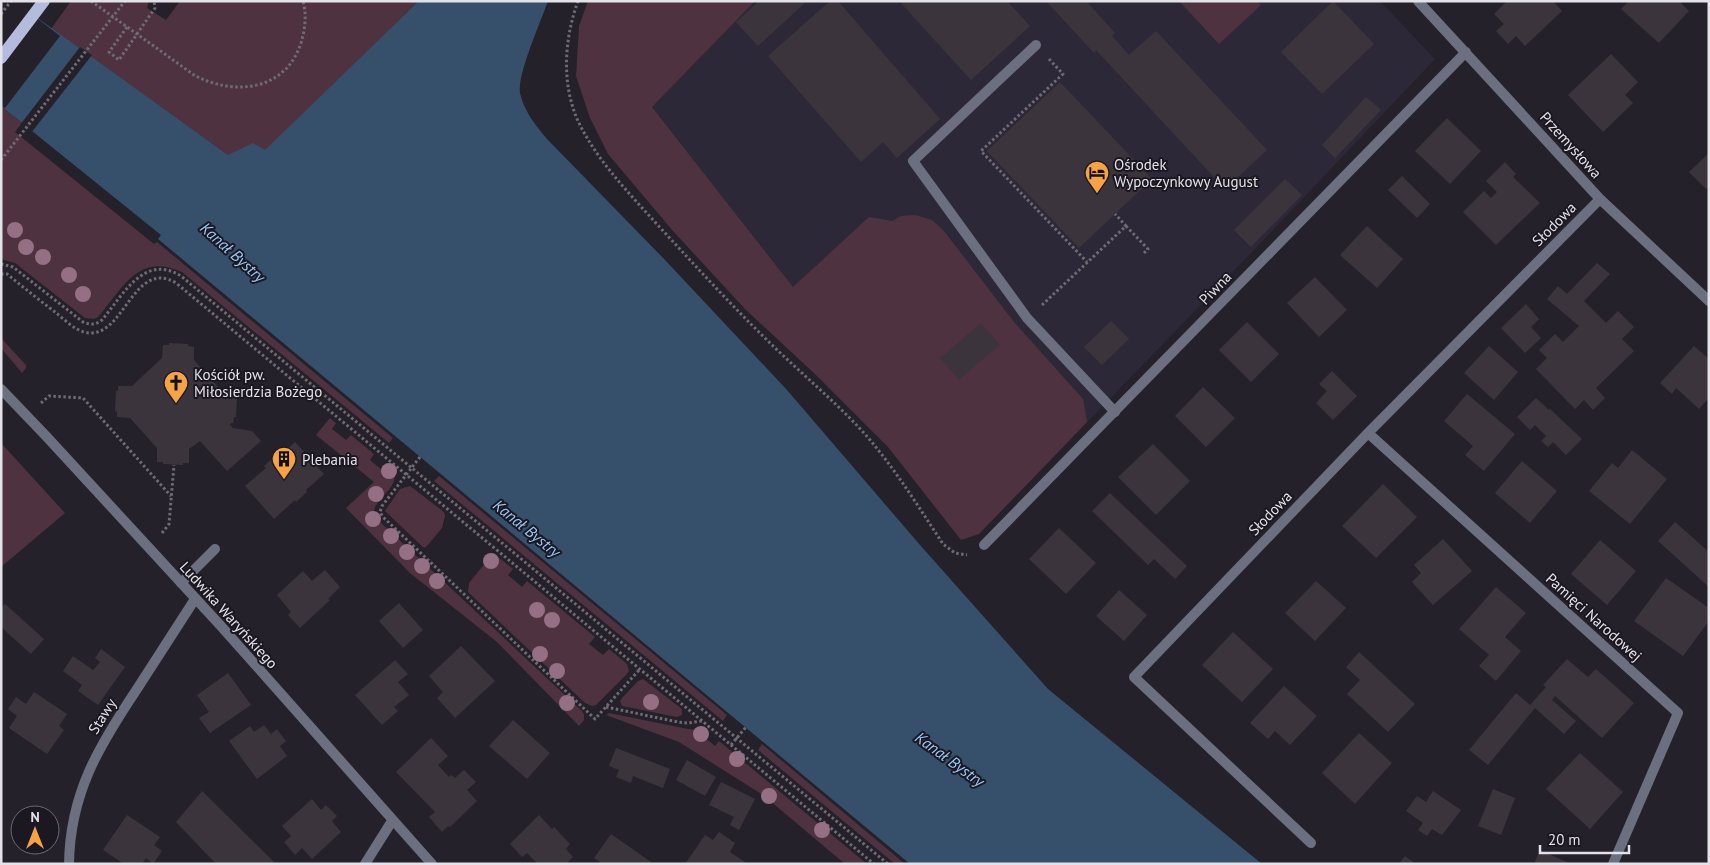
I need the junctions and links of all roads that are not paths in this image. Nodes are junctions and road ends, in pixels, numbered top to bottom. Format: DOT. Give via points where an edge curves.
graph roads {
  1 [pos="44,1"];
  2 [pos="1418,1"];
  3 [pos="1036,45"];
  4 [pos="1466,52"];
  5 [pos="1,58"];
  6 [pos="1600,199"];
  7 [pos="1709,301"];
  8 [pos="1,389"];
  9 [pos="1115,412"];
  10 [pos="1368,433"];
  11 [pos="984,545"];
  12 [pos="215,549"];
  13 [pos="181,583"];
  14 [pos="195,599"];
  15 [pos="392,821"];
  16 [pos="1311,843"];
  17 [pos="69,864"];
  18 [pos="365,864"];
  19 [pos="432,864"];
  20 [pos="1613,864"];
  1 -- 5 [label="main road"];
  2 -- 4 [label="street, Przemysłowa"];
  3 -- 9 [label="street" via="913,162 1028,318"];
  4 -- 6 [label="street, Przemysłowa"];
  4 -- 9 [label="street, Piwna"];
  6 -- 7 [label="street, Przemysłowa"];
  6 -- 10 [label="street, Słodowa"];
  8 -- 13 [label="street, Ludwika Waryńskiego"];
  9 -- 11 [label="street, Piwna"];
  10 -- 16 [label="street, Słodowa" via="1134,677"];
  10 -- 20 [label="street, Pamięci Narodowej" via="1678,713"];
  12 -- 13 [label="street"];
  13 -- 14 [label="street, Ludwika Waryńskiego"];
  14 -- 15 [label="street, Ludwika Waryńskiego"];
  14 -- 17 [label="street, Stawy" via="96,755 75,809"];
  15 -- 18 [label="street"];
  15 -- 19 [label="street, Ludwika Waryńskiego"];
}
